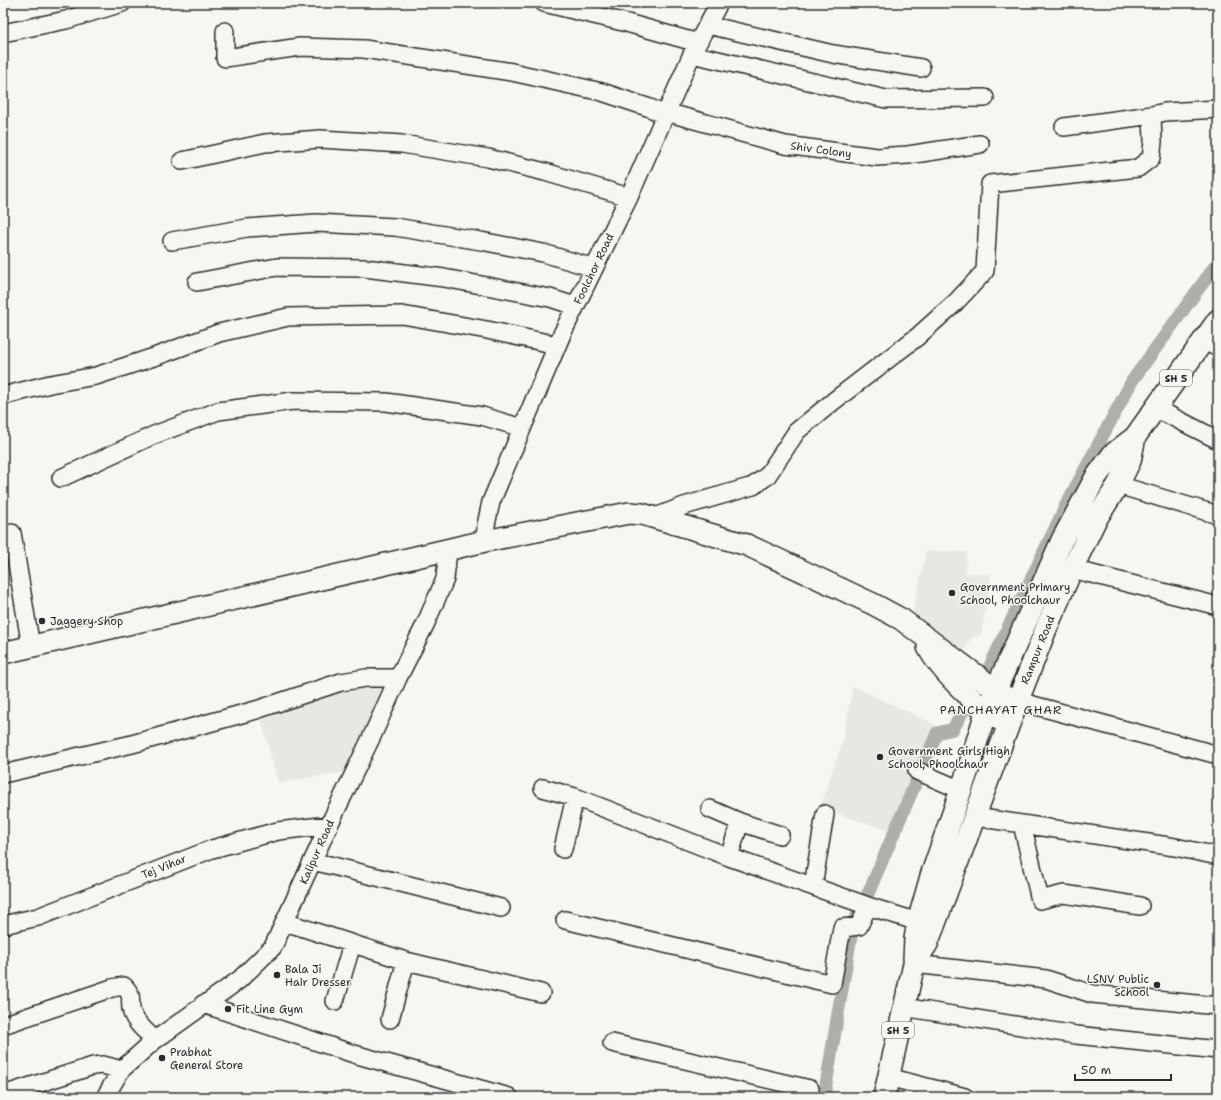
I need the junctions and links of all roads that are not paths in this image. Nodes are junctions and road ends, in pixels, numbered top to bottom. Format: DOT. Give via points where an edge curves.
graph roads {
  1 [pos="122,3"];
  2 [pos="544,3"];
  3 [pos="719,3"];
  4 [pos="708,25"];
  5 [pos="225,31"];
  6 [pos="3,33"];
  7 [pos="695,49"];
  8 [pos="921,68"];
  9 [pos="985,98"];
  10 [pos="1218,109"];
  11 [pos="665,114"];
  12 [pos="1152,115"];
  13 [pos="1064,126"];
  14 [pos="980,144"];
  15 [pos="182,161"];
  16 [pos="629,197"];
  17 [pos="172,241"];
  18 [pos="594,268"];
  19 [pos="197,282"];
  20 [pos="575,306"];
  21 [pos="1218,320"];
  22 [pos="1211,344"];
  23 [pos="557,345"];
  24 [pos="3,396"];
  25 [pos="1155,408"];
  26 [pos="522,428"];
  27 [pos="1136,437"];
  28 [pos="1218,440"];
  29 [pos="61,478"];
  30 [pos="1118,485"];
  31 [pos="1218,515"];
  32 [pos="653,518"];
  33 [pos="12,533"];
  34 [pos="485,541"];
  35 [pos="448,549"];
  36 [pos="1072,569"];
  37 [pos="1218,606"];
  38 [pos="924,637"];
  39 [pos="31,647"];
  40 [pos="3,653"];
  41 [pos="398,678"];
  42 [pos="996,690"];
  43 [pos="1017,703"];
  44 [pos="986,712"];
  45 [pos="1008,725"];
  46 [pos="1218,755"];
  47 [pos="922,773"];
  48 [pos="3,774"];
  49 [pos="543,788"];
  50 [pos="961,790"];
  51 [pos="575,797"];
  52 [pos="710,808"];
  53 [pos="825,814"];
  54 [pos="976,817"];
  55 [pos="740,822"];
  56 [pos="1022,824"];
  57 [pos="329,825"];
  58 [pos="780,835"];
  59 [pos="563,849"];
  60 [pos="1218,856"];
  61 [pos="729,857"];
  62 [pos="313,861"];
  63 [pos="813,886"];
  64 [pos="863,904"];
  65 [pos="1140,906"];
  66 [pos="501,908"];
  67 [pos="566,920"];
  68 [pos="285,922"];
  69 [pos="918,922"];
  70 [pos="3,925"];
  71 [pos="352,944"];
  72 [pos="406,962"];
  73 [pos="914,964"];
  74 [pos="541,993"];
  75 [pos="335,1001"];
  76 [pos="204,1004"];
  77 [pos="1218,1006"];
  78 [pos="903,1007"];
  79 [pos="390,1019"];
  80 [pos="3,1025"];
  81 [pos="155,1040"];
  82 [pos="612,1044"];
  83 [pos="1218,1050"];
  84 [pos="121,1070"];
  85 [pos="888,1077"];
  86 [pos="3,1095"];
  87 [pos="105,1097"];
  88 [pos="510,1097"];
  89 [pos="810,1097"];
  90 [pos="884,1097"];
  91 [pos="965,1097"];
  1 -- 6 [label="street" via="66,20"];
  2 -- 7 [label="street" via="627,23"];
  3 -- 4 [label="street, Foolchor Road"];
  4 -- 7 [label="street, Foolchor Road"];
  4 -- 8 [label="street" via="833,54"];
  5 -- 11 [label="street, Shiv Colony" via="225,58 300,47 364,49 520,74 602,92"];
  7 -- 9 [label="street" via="886,99"];
  7 -- 11 [label="street, Foolchor Road"];
  10 -- 12 [label="street"];
  11 -- 14 [label="street, Shiv Colony" via="785,145 877,157"];
  11 -- 16 [label="street, Foolchor Road"];
  12 -- 13 [label="street"];
  12 -- 32 [label="street" via="1151,158 1138,168 990,184 985,271 956,302 917,337 797,431 767,476 753,486"];
  15 -- 16 [label="street" via="265,143 321,139 402,144 488,158"];
  16 -- 18 [label="street, Foolchor Road"];
  17 -- 18 [label="street" via="247,228 316,223 395,227 542,253"];
  18 -- 20 [label="street, Foolchor Road"];
  19 -- 20 [label="street" via="277,267 365,268 444,278 550,298"];
  20 -- 23 [label="street, Foolchor Road"];
  21 -- 22 [label="main road, Rampur Road / SH 5"];
  22 -- 25 [label="main road, Rampur Road / SH 5"];
  23 -- 24 [label="street" via="402,315 288,316 219,334 96,376"];
  23 -- 26 [label="street, Foolchor Road"];
  25 -- 27 [label="main road, Rampur Road / SH 5"];
  25 -- 28 [label="street"];
  26 -- 29 [label="street" via="482,416 386,402 293,401 218,411 154,435"];
  26 -- 34 [label="street, Foolchor Road" via="491,502"];
  27 -- 30 [label="main road, Rampur Road / SH 5" via="1130,461"];
  27 -- 42 [label="main road" via="1113,454 1096,477 1062,540"];
  30 -- 31 [label="street"];
  30 -- 36 [label="main road, Rampur Road / SH 5" via="1095,521"];
  32 -- 34 [label="main road" via="629,513"];
  32 -- 38 [label="main road" via="747,545 873,604 900,619"];
  33 -- 39 [label="street"];
  34 -- 35 [label="main road"];
  35 -- 39 [label="main road"];
  35 -- 41 [label="street, Kalipur Road" via="445,579"];
  36 -- 37 [label="street"];
  36 -- 43 [label="main road, Rampur Road / SH 5"];
  38 -- 42 [label="main road"];
  38 -- 44 [label="main road" via="932,656"];
  39 -- 40 [label="main road"];
  41 -- 48 [label="street" via="366,678 341,682 262,708 132,744"];
  41 -- 57 [label="street, Kalipur Road"];
  42 -- 43 [label="main road"];
  42 -- 44 [label="main road"];
  43 -- 45 [label="main road, Rampur Road / SH 5"];
  43 -- 46 [label="street"];
  44 -- 45 [label="main road"];
  44 -- 50 [label="main road"];
  45 -- 54 [label="main road, Rampur Road / SH 5"];
  47 -- 50 [label="street"];
  49 -- 51 [label="street"];
  50 -- 69 [label="main road" via="930,876"];
  51 -- 59 [label="street"];
  51 -- 61 [label="street"];
  52 -- 55 [label="street"];
  53 -- 63 [label="street"];
  54 -- 56 [label="street"];
  54 -- 73 [label="main road, Rampur Road / SH 5" via="927,944"];
  55 -- 58 [label="street"];
  55 -- 61 [label="street"];
  56 -- 60 [label="street"];
  56 -- 65 [label="street" via="1040,900 1064,894"];
  57 -- 62 [label="street, Kalipur Road"];
  57 -- 70 [label="street, Tej Vihar" via="278,831 212,849 38,917"];
  61 -- 63 [label="street"];
  62 -- 66 [label="street"];
  62 -- 68 [label="street, Kalipur Road"];
  63 -- 64 [label="street"];
  64 -- 67 [label="street" via="859,926 842,928 832,984"];
  64 -- 69 [label="street"];
  68 -- 71 [label="street"];
  68 -- 76 [label="street, Kalipur Road" via="273,947 239,980"];
  69 -- 73 [label="main road"];
  71 -- 72 [label="street"];
  71 -- 75 [label="street"];
  72 -- 74 [label="street"];
  72 -- 79 [label="street"];
  73 -- 77 [label="street" via="1046,979 1092,994"];
  73 -- 78 [label="main road, Rampur Road / SH 5"];
  76 -- 81 [label="street, Kalipur Road"];
  76 -- 88 [label="street" via="354,1054"];
  78 -- 83 [label="street" via="1076,1035"];
  78 -- 85 [label="main road, Rampur Road / SH 5"];
  80 -- 81 [label="street" via="124,986 130,992 132,1012 138,1024"];
  81 -- 84 [label="street, Kalipur Road"];
  82 -- 89 [label="street" via="810,1089"];
  84 -- 86 [label="street" via="103,1065 93,1066"];
  84 -- 87 [label="street, Kalipur Road"];
  85 -- 90 [label="main road, Rampur Road / SH 5"];
  85 -- 91 [label="street"];
}
